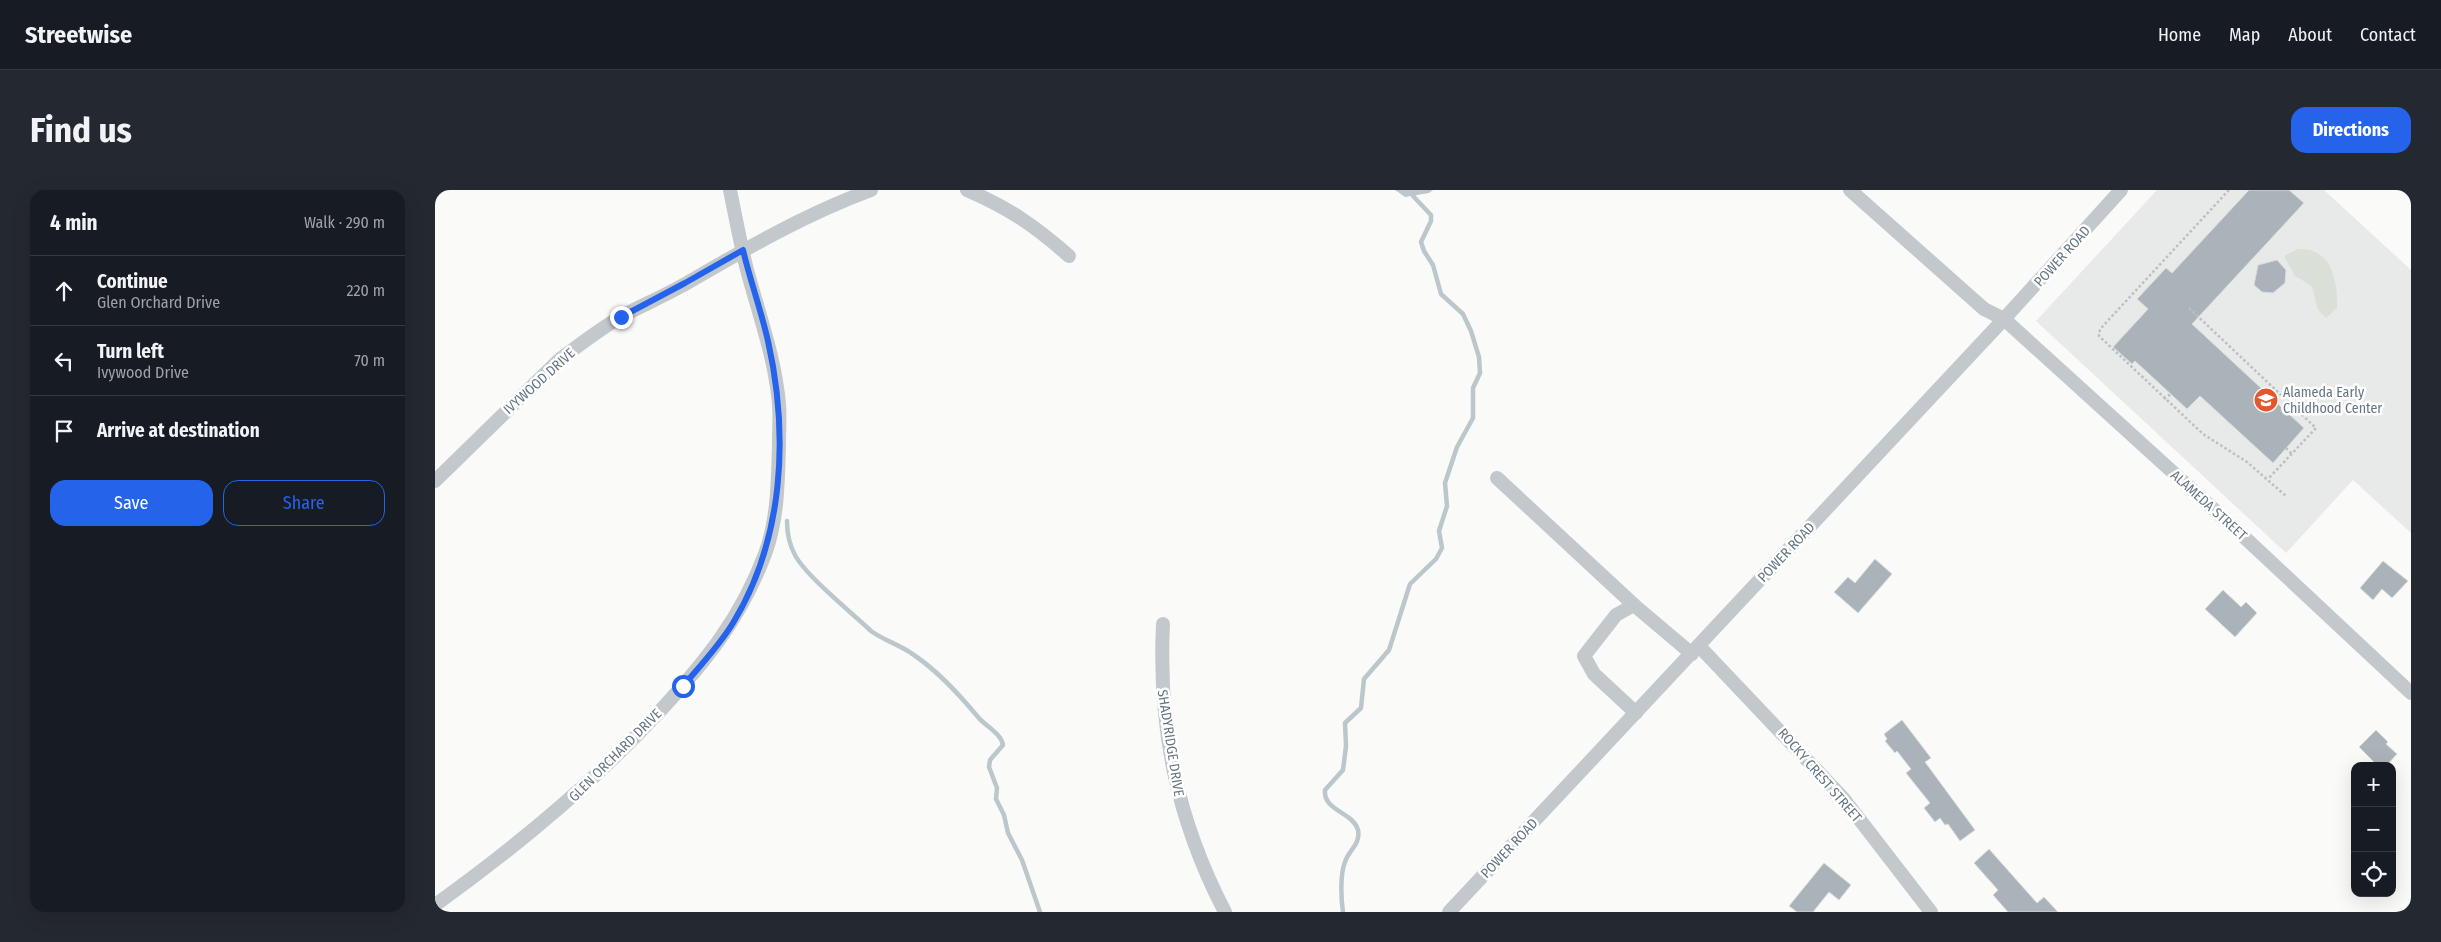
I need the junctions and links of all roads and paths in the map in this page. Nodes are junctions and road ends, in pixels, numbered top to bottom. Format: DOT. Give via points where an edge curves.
graph roads {
  1 [pos="730,190"];
  2 [pos="871,190"];
  3 [pos="967,190"];
  4 [pos="1850,190"];
  5 [pos="2121,190"];
  6 [pos="2229,190"];
  7 [pos="743,250"];
  8 [pos="1069,256"];
  9 [pos="2189,308"];
  10 [pos="2004,319"];
  11 [pos="2171,394"];
  12 [pos="2165,399"];
  13 [pos="2286,448"];
  14 [pos="2291,454"];
  15 [pos="1497,478"];
  16 [pos="2268,479"];
  17 [pos="435,481"];
  18 [pos="2286,496"];
  19 [pos="1634,605"];
  20 [pos="1163,624"];
  21 [pos="1695,650"];
  22 [pos="2411,693"];
  23 [pos="1636,713"];
  24 [pos="435,905"];
  25 [pos="1926,910"];
  26 [pos="1225,912"];
  27 [pos="1449,912"];
  1 -- 7 [label="street, GLEN ORCHARD DRIVE"];
  2 -- 7 [label="street, IVYWOOD DRIVE" via="841,201"];
  3 -- 8 [label="street" via="1002,205"];
  4 -- 10 [label="street, ALAMEDA STREET" via="1984,309"];
  5 -- 10 [label="street, POWER ROAD"];
  6 -- 12 [label="path" via="2099,332 2101,340"];
  7 -- 17 [label="street, IVYWOOD DRIVE" via="621,317 559,360"];
  7 -- 24 [label="street, GLEN ORCHARD DRIVE" via="768,340 779,405 778,494 766,553 745,598 733,623 710,655 596,776 496,862"];
  9 -- 14 [label="path" via="2316,428"];
  10 -- 21 [label="street, POWER ROAD"];
  10 -- 22 [label="street, ALAMEDA STREET"];
  11 -- 12 [label="path"];
  12 -- 16 [label="path" via="2203,434"];
  13 -- 14 [label="path"];
  14 -- 16 [label="path"];
  15 -- 19 [label="street, ROCKY CREST STREET"];
  16 -- 18 [label="path"];
  19 -- 21 [label="street, ROCKY CREST STREET"];
  19 -- 23 [label="street" via="1616,614 1584,656 1594,674"];
  20 -- 26 [label="street, SHADYRIDGE DRIVE" via="1163,708 1172,767 1194,845"];
  21 -- 23 [label="street, POWER ROAD"];
  21 -- 25 [label="street, ROCKY CREST STREET" via="1843,798"];
  23 -- 27 [label="street, POWER ROAD"];
}
